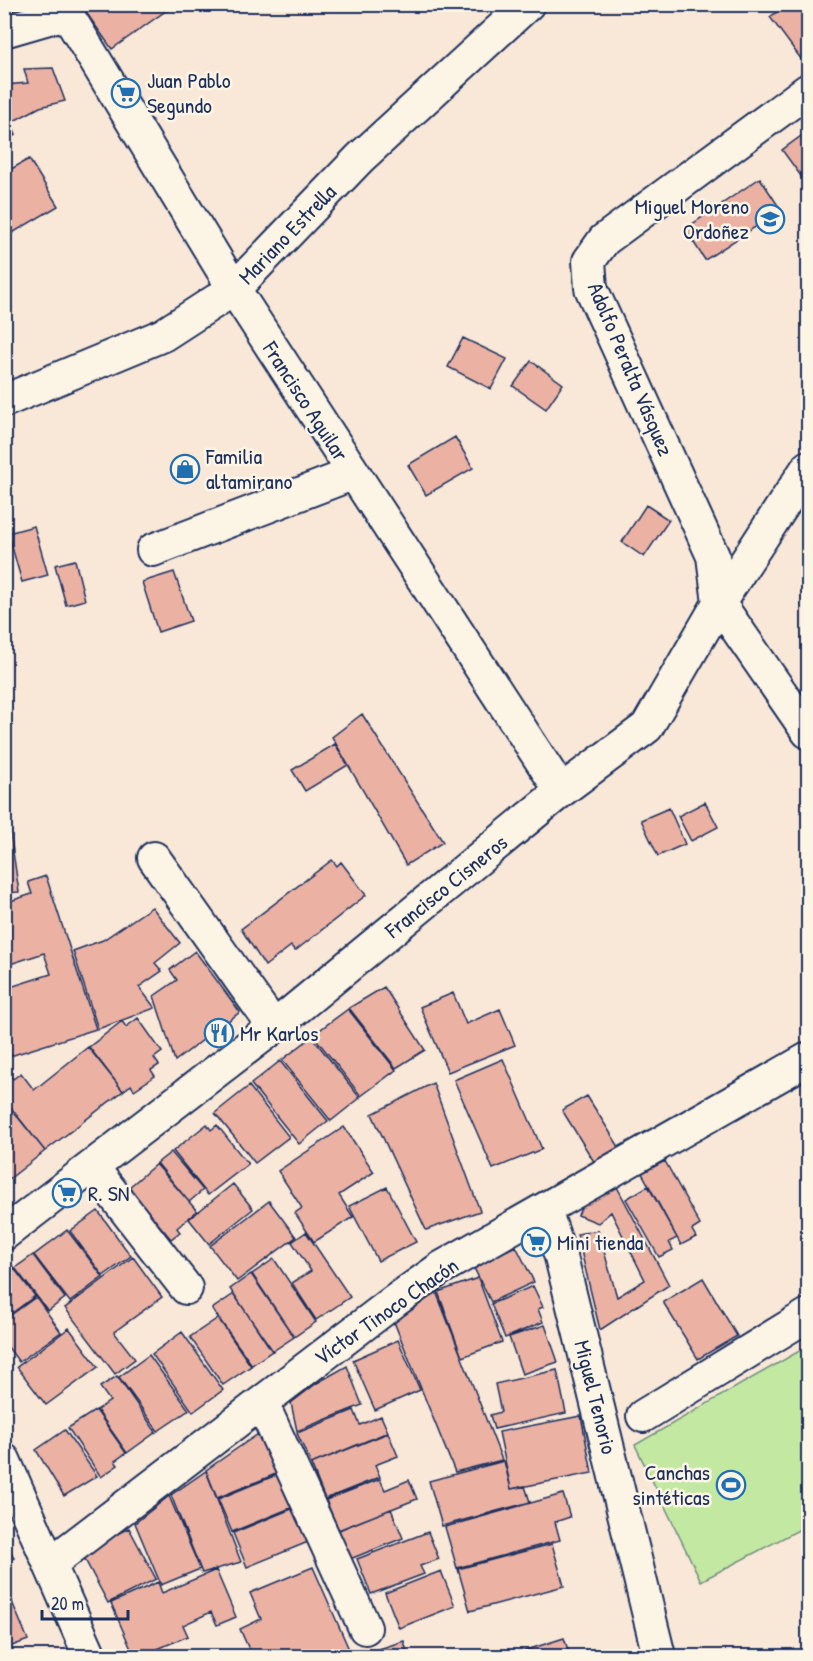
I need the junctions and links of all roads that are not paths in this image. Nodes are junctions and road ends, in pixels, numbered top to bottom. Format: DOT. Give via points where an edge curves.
graph roads {
  1 [pos="520,7"];
  2 [pos="63,9"];
  3 [pos="4,31"];
  4 [pos="808,90"];
  5 [pos="234,289"];
  6 [pos="4,401"];
  7 [pos="808,467"];
  8 [pos="352,474"];
  9 [pos="153,550"];
  10 [pos="719,603"];
  11 [pos="808,732"];
  12 [pos="561,791"];
  13 [pos="154,858"];
  14 [pos="274,1027"];
  15 [pos="808,1059"];
  16 [pos="93,1168"];
  17 [pos="544,1210"];
  18 [pos="4,1234"];
  19 [pos="186,1288"];
  20 [pos="808,1315"];
  21 [pos="261,1403"];
  22 [pos="643,1416"];
  23 [pos="4,1460"];
  24 [pos="50,1564"];
  25 [pos="365,1628"];
  26 [pos="90,1656"];
  27 [pos="659,1656"];
  1 -- 5 [label="street, Mariano Estrella" via="360,158"];
  2 -- 3 [label="street"];
  2 -- 5 [label="street, Francisco Aguilar"];
  4 -- 10 [label="street, Adolfo Peralta Vásquez" via="603,240 589,261 591,288 714,556"];
  5 -- 6 [label="street, Mariano Estrella" via="163,335"];
  5 -- 8 [label="street, Francisco Aguilar"];
  7 -- 10 [label="street, Francisco Cisneros"];
  8 -- 9 [label="street"];
  8 -- 12 [label="street, Francisco Aguilar"];
  10 -- 11 [label="street"];
  10 -- 12 [label="street, Francisco Cisneros" via="647,727"];
  12 -- 14 [label="street, Francisco Cisneros"];
  13 -- 14 [label="street"];
  14 -- 16 [label="street, Francisco Cisneros"];
  15 -- 17 [label="street, Víctor Tinoco Chacón"];
  16 -- 18 [label="street, Francisco Cisneros"];
  16 -- 19 [label="street"];
  17 -- 21 [label="street, Víctor Tinoco Chacón" via="441,1268"];
  17 -- 27 [label="street, Miguel Tenorio" via="561,1257"];
  20 -- 22 [label="street"];
  21 -- 24 [label="street, Víctor Tinoco Chacón"];
  21 -- 25 [label="street"];
  23 -- 24 [label="street"];
  24 -- 26 [label="street"];
}
